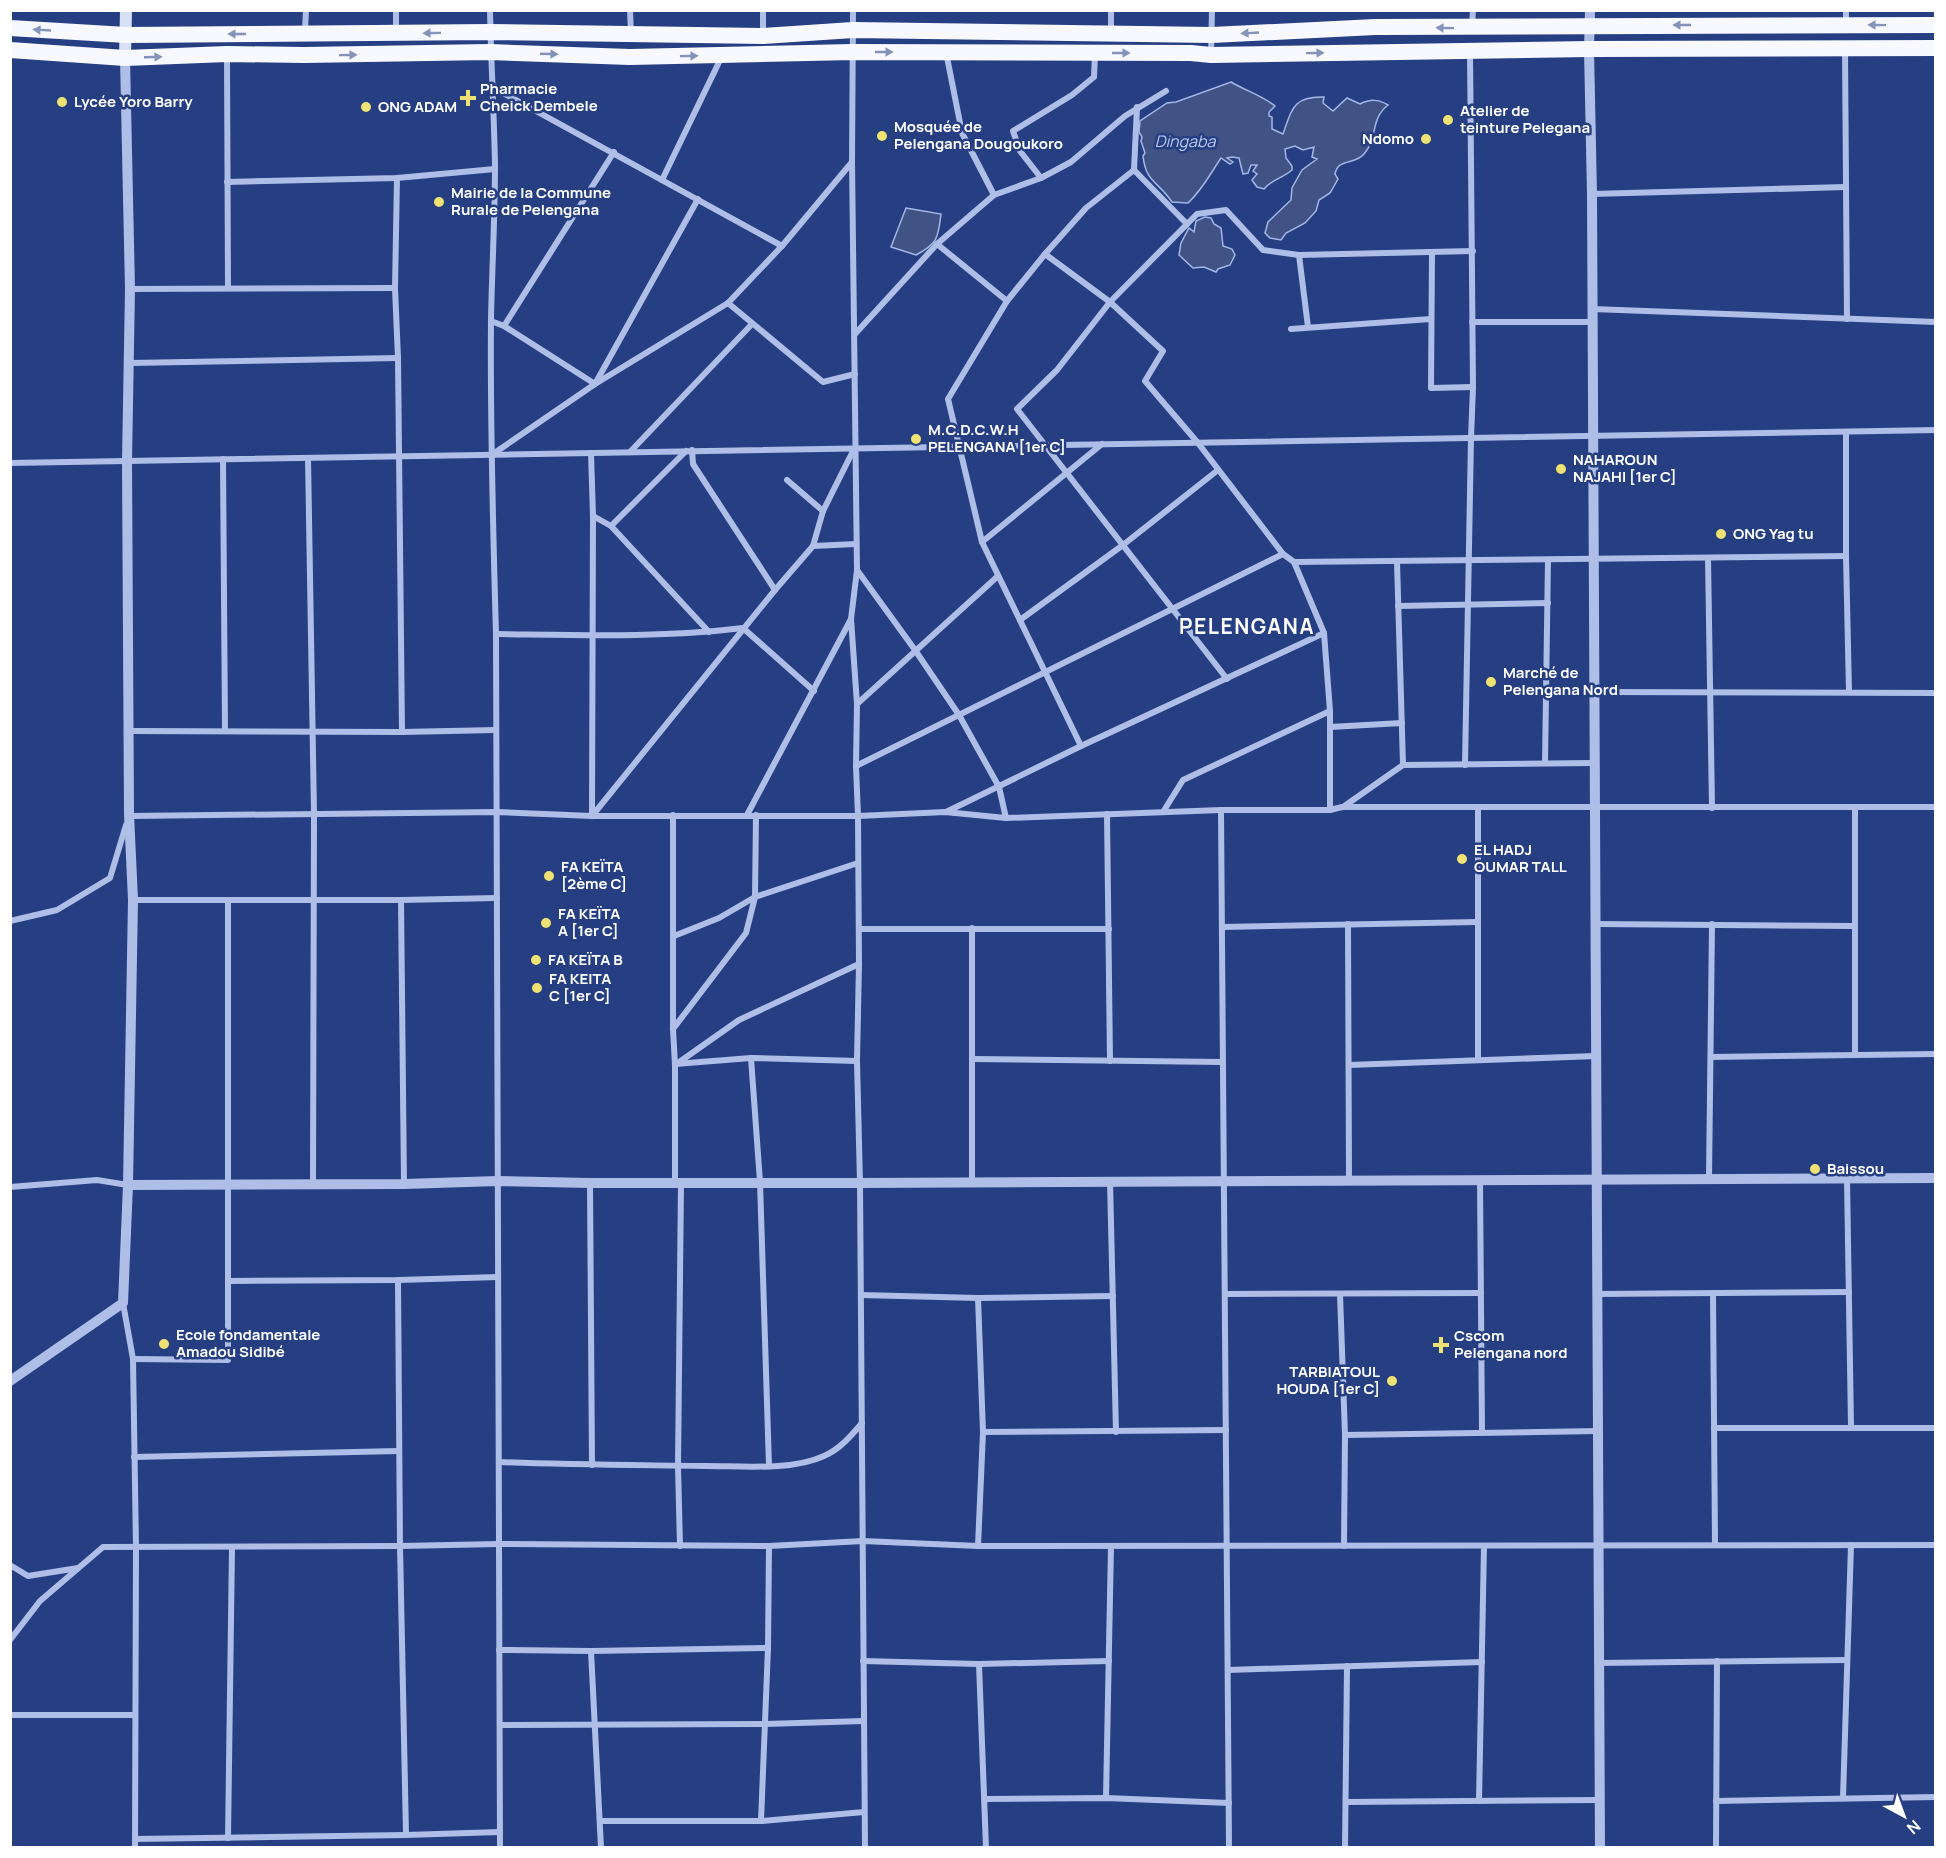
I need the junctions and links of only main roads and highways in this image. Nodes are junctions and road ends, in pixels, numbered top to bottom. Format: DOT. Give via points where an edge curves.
graph roads {
  1 [pos="126,10"];
  2 [pos="1590,18"];
  3 [pos="1846,18"];
  4 [pos="1935,26"];
  5 [pos="10,28"];
  6 [pos="126,34"];
  7 [pos="1935,48"];
  8 [pos="10,50"];
  9 [pos="125,58"];
  1 -- 6 [label="main road"];
  3 -- 2 [label="highway, one-way"];
  2 -- 6 [label="highway, one-way" via="1472,28 1375,27 1212,35 854,30 763,36 491,32"];
  4 -- 3 [label="highway, one-way"];
  6 -- 5 [label="highway, one-way"];
  6 -- 9 [label="main road"];
  9 -- 7 [label="highway, one-way" via="490,52 630,57 853,52 1211,55"];
  8 -- 9 [label="highway"];
}
